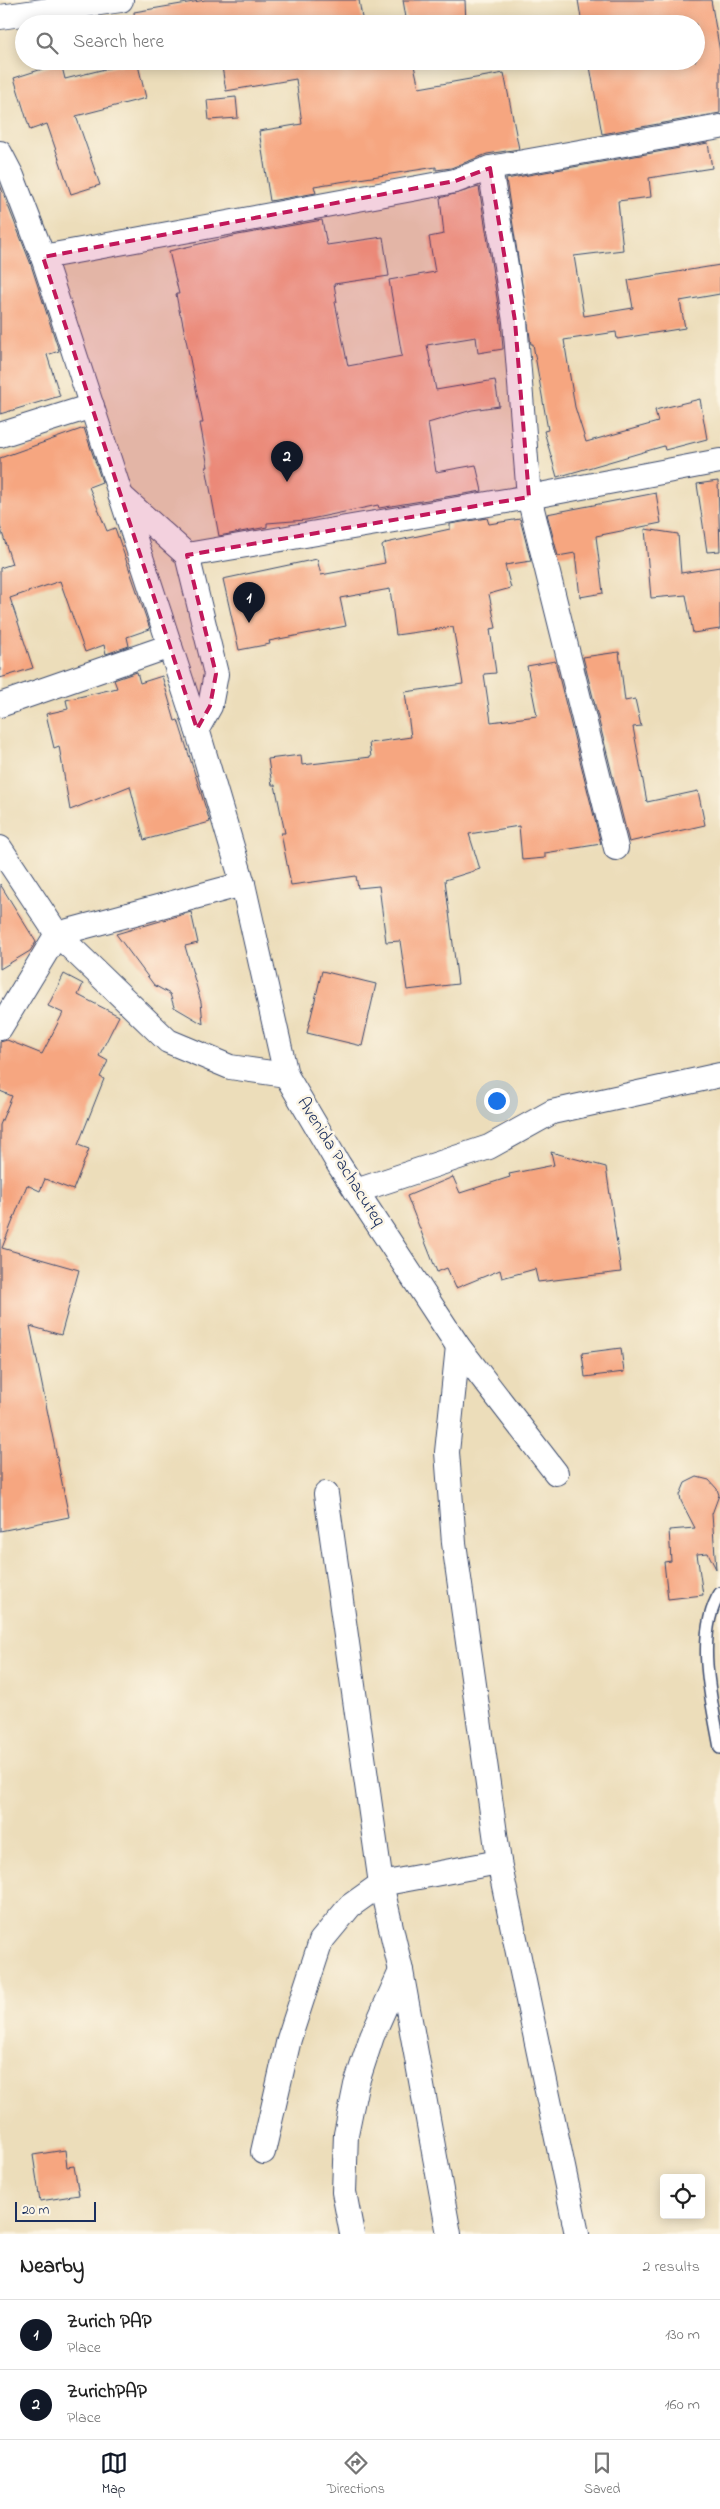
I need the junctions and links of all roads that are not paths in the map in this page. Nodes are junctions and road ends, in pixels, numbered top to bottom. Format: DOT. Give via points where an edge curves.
graph roads {
  1 [pos="121,0"];
  2 [pos="0,17"];
  3 [pos="720,126"];
  4 [pos="0,153"];
  5 [pos="490,168"];
  6 [pos="6,178"];
  7 [pos="43,258"];
  8 [pos="92,406"];
  9 [pos="0,435"];
  10 [pos="720,461"];
  11 [pos="119,495"];
  12 [pos="529,497"];
  13 [pos="187,555"];
  14 [pos="170,646"];
  15 [pos="0,705"];
  16 [pos="197,729"];
  17 [pos="0,848"];
  18 [pos="616,848"];
  19 [pos="243,884"];
  20 [pos="57,934"];
  21 [pos="0,1028"];
  22 [pos="286,1075"];
  23 [pos="720,1075"];
  24 [pos="356,1191"];
  25 [pos="458,1346"];
  26 [pos="556,1473"];
  27 [pos="326,1494"];
  28 [pos="720,1593"];
  29 [pos="720,1748"];
  30 [pos="498,1862"];
  31 [pos="381,1884"];
  32 [pos="401,1971"];
  33 [pos="263,2152"];
  34 [pos="352,2234"];
  35 [pos="448,2234"];
  36 [pos="577,2234"];
  1 -- 2 [label="street"];
  3 -- 5 [label="street"];
  4 -- 6 [label="street, Avenida Pachacuteq"];
  5 -- 7 [label="street" via="455,181"];
  5 -- 12 [label="street" via="515,321"];
  6 -- 7 [label="street, Avenida Pachacuteq"];
  7 -- 8 [label="street, Avenida Pachacuteq"];
  8 -- 9 [label="street"];
  8 -- 11 [label="street, Avenida Pachacuteq"];
  10 -- 12 [label="street"];
  11 -- 13 [label="street"];
  11 -- 14 [label="street, Avenida Pachacuteq"];
  12 -- 13 [label="street"];
  12 -- 18 [label="street"];
  13 -- 16 [label="street" via="216,674 210,706"];
  14 -- 15 [label="street"];
  14 -- 16 [label="street, Avenida Pachacuteq"];
  16 -- 19 [label="street, Avenida Pachacuteq"];
  17 -- 20 [label="street"];
  19 -- 20 [label="street"];
  19 -- 22 [label="street, Avenida Pachacuteq"];
  20 -- 21 [label="street"];
  20 -- 22 [label="street" via="168,1041 230,1067"];
  22 -- 24 [label="street, Avenida Pachacuteq"];
  23 -- 24 [label="street" via="552,1112 489,1147"];
  24 -- 25 [label="street, Avenida Pachacuteq"];
  25 -- 26 [label="street, Avenida Pachacuteq"];
  25 -- 30 [label="street" via="447,1452 454,1543"];
  27 -- 31 [label="street"];
  28 -- 29 [label="lane" via="712,1606 706,1664"];
  30 -- 31 [label="street"];
  30 -- 36 [label="street"];
  31 -- 32 [label="street"];
  31 -- 33 [label="street" via="350,1906 321,1941 289,2039"];
  32 -- 34 [label="street" via="372,2036 356,2085 346,2134 344,2192"];
  32 -- 35 [label="street"];
}
